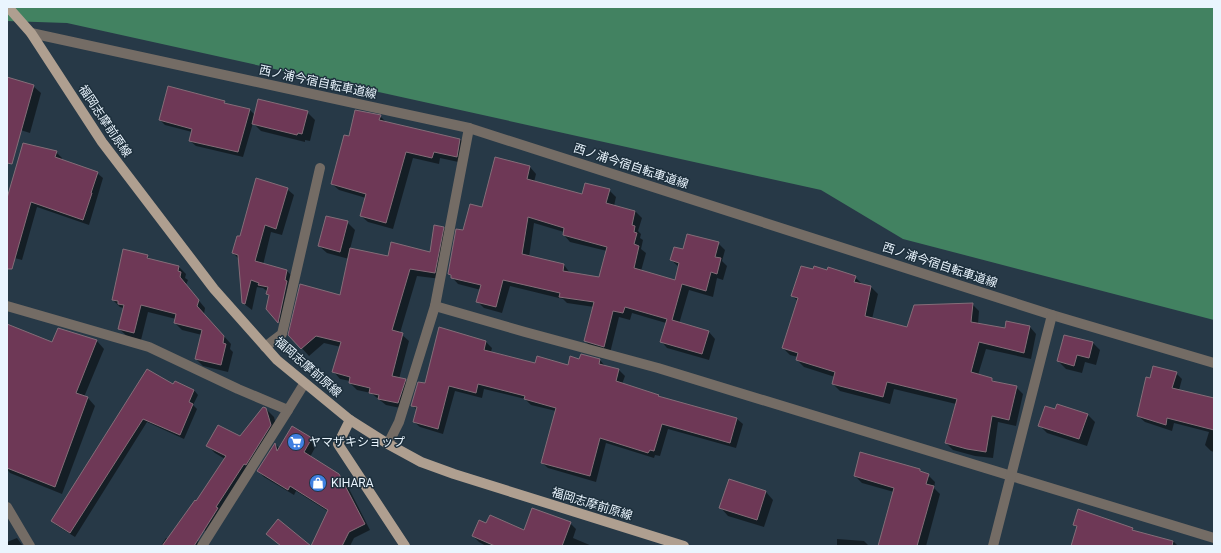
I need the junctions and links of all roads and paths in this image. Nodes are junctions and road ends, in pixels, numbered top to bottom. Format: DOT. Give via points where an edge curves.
graph roads {
  1 [pos="8,7"];
  2 [pos="31,32"];
  3 [pos="469,128"];
  4 [pos="320,168"];
  5 [pos="7,306"];
  6 [pos="435,306"];
  7 [pos="1052,314"];
  8 [pos="265,347"];
  9 [pos="1214,363"];
  10 [pos="304,384"];
  11 [pos="288,410"];
  12 [pos="350,420"];
  13 [pos="388,444"];
  14 [pos="1012,475"];
  15 [pos="7,507"];
  16 [pos="1214,538"];
  17 [pos="30,546"];
  18 [pos="202,546"];
  19 [pos="405,546"];
  20 [pos="684,546"];
  21 [pos="993,546"];
  1 -- 2 [label="main road, 福岡志摩前原線"];
  2 -- 3 [label="street, 西ノ浦今宿自転車道線"];
  2 -- 8 [label="main road, 福岡志摩前原線" via="102,142 214,290"];
  3 -- 6 [label="street"];
  3 -- 7 [label="street, 西ノ浦今宿自転車道線"];
  4 -- 8 [label="street" via="282,334"];
  5 -- 11 [label="street" via="149,347"];
  6 -- 13 [label="street" via="399,422"];
  6 -- 14 [label="street" via="658,368"];
  7 -- 9 [label="street, 西ノ浦今宿自転車道線"];
  7 -- 14 [label="street"];
  8 -- 10 [label="main road, 福岡志摩前原線"];
  10 -- 11 [label="street"];
  10 -- 12 [label="main road, 福岡志摩前原線"];
  11 -- 18 [label="street"];
  12 -- 13 [label="main road, 福岡志摩前原線"];
  12 -- 19 [label="main road" via="338,444"];
  13 -- 20 [label="main road, 福岡志摩前原線" via="421,462 454,474"];
  14 -- 16 [label="street"];
  14 -- 21 [label="street"];
  15 -- 17 [label="street"];
}
